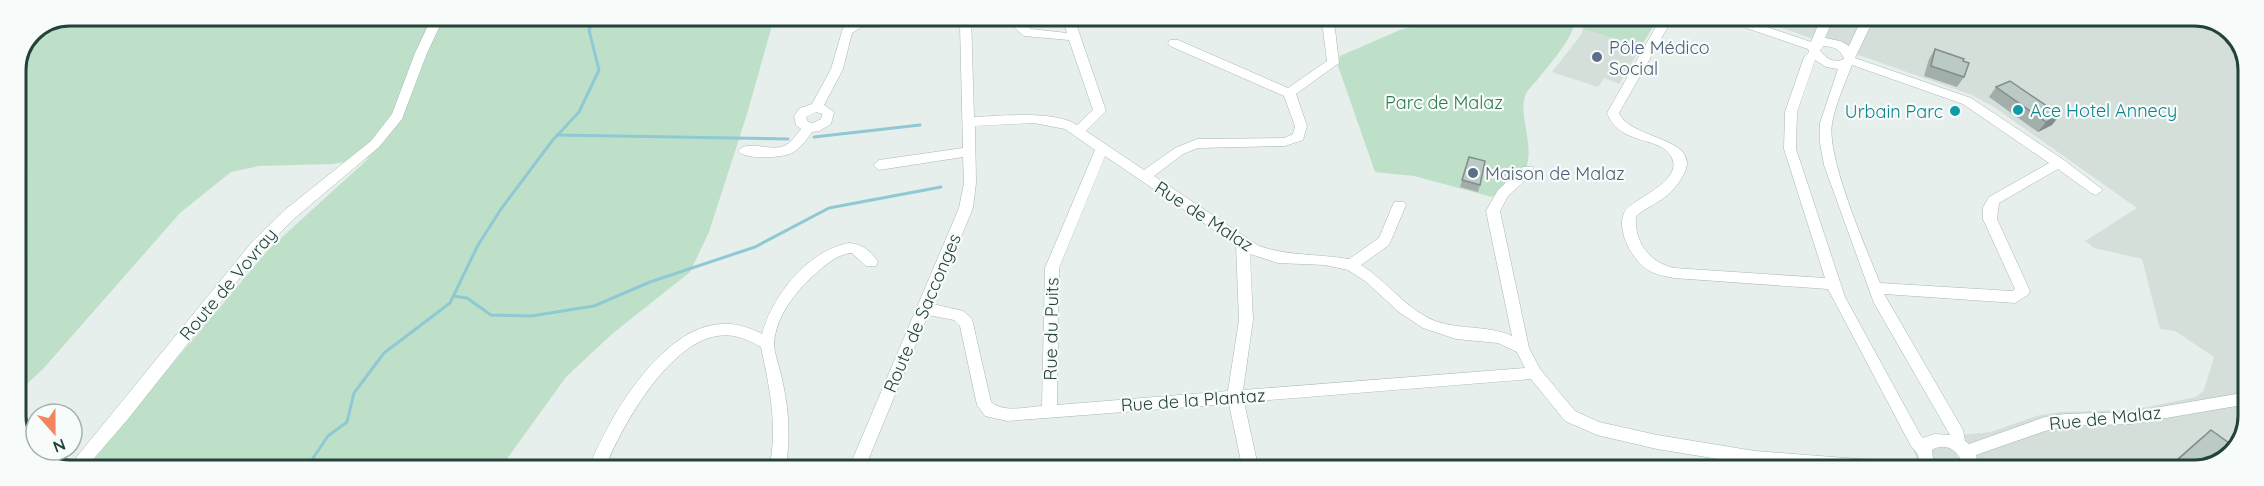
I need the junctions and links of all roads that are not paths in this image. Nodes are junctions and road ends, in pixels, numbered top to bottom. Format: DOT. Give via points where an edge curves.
graph roads {
  1 [pos="434,26"];
  2 [pos="854,26"];
  3 [pos="965,26"];
  4 [pos="1021,26"];
  5 [pos="1071,26"];
  6 [pos="1328,26"];
  7 [pos="1662,26"];
  8 [pos="1752,26"];
  9 [pos="1824,26"];
  10 [pos="1864,26"];
  11 [pos="1074,37"];
  12 [pos="1174,44"];
  13 [pos="1815,48"];
  14 [pos="1848,59"];
  15 [pos="1289,93"];
  16 [pos="968,122"];
  17 [pos="1078,131"];
  18 [pos="1102,149"];
  19 [pos="744,151"];
  20 [pos="969,152"];
  21 [pos="2059,164"];
  22 [pos="879,165"];
  23 [pos="1528,170"];
  24 [pos="1144,177"];
  25 [pos="2097,190"];
  26 [pos="1399,205"];
  27 [pos="1243,243"];
  28 [pos="871,261"];
  29 [pos="1351,265"];
  30 [pos="1834,284"];
  31 [pos="1875,288"];
  32 [pos="924,308"];
  33 [pos="767,344"];
  34 [pos="1522,348"];
  35 [pos="1535,374"];
  36 [pos="1234,397"];
  37 [pos="2238,400"];
  38 [pos="1049,411"];
  39 [pos="1962,448"];
  40 [pos="83,460"];
  41 [pos="601,460"];
  42 [pos="779,460"];
  43 [pos="860,460"];
  44 [pos="1248,460"];
  45 [pos="1738,460"];
  46 [pos="1929,460"];
  47 [pos="1930,460"];
  48 [pos="1969,460"];
  1 -- 40 [label="street, Route de Vovray" via="398,116 375,144 257,246"];
  2 -- 19 [label="street" via="847,31 837,69 817,107 800,116 802,125 808,128 797,144 778,153"];
  3 -- 16 [label="street, Route de Sacconges"];
  4 -- 11 [label="street" via="1028,33"];
  5 -- 11 [label="street"];
  6 -- 15 [label="street" via="1333,63"];
  7 -- 30 [label="street" via="1613,113 1618,124 1670,147 1680,160 1666,189 1630,214 1641,256 1651,265 1674,273"];
  8 -- 13 [label="street"];
  9 -- 13 [label="street"];
  10 -- 14 [label="street"];
  11 -- 17 [label="street" via="1100,111"];
  12 -- 15 [label="street"];
  13 -- 14 [label="street" via="1828,63"];
  13 -- 14 [label="street" via="1826,42 1837,44"];
  13 -- 30 [label="street" via="1790,106 1788,128 1790,149"];
  14 -- 21 [label="street" via="1967,101"];
  14 -- 31 [label="street" via="1826,123 1826,143 1830,165"];
  15 -- 24 [label="street" via="1301,126 1299,137 1285,141 1197,144 1179,151"];
  16 -- 17 [label="street, Rue de Malaz" via="1048,119"];
  16 -- 20 [label="street, Route de Sacconges"];
  17 -- 18 [label="street, Rue de Malaz"];
  18 -- 24 [label="street, Rue de Malaz"];
  18 -- 38 [label="street, Rue du Puits" via="1052,268"];
  20 -- 22 [label="street"];
  20 -- 32 [label="street, Route de Sacconges" via="966,208"];
  21 -- 25 [label="street"];
  21 -- 31 [label="street" via="2001,195 1990,207 1990,219 2024,291 2015,297"];
  23 -- 34 [label="street" via="1503,193 1493,210"];
  24 -- 27 [label="street, Rue de Malaz"];
  26 -- 29 [label="street" via="1384,241"];
  27 -- 29 [label="street, Rue de Malaz" via="1278,258"];
  27 -- 36 [label="street" via="1246,320"];
  28 -- 33 [label="street" via="852,248 811,268 781,305"];
  29 -- 34 [label="street, Rue de Malaz" via="1428,324 1456,333 1500,337"];
  30 -- 46 [label="street"];
  31 -- 39 [label="street"];
  32 -- 38 [label="street, Rue de la Plantaz" via="958,315 967,323 981,398 990,411 1007,415"];
  32 -- 43 [label="street, Route de Sacconges"];
  33 -- 41 [label="street" via="728,329 704,333 685,343 652,374 624,413"];
  33 -- 42 [label="street" via="782,411"];
  34 -- 35 [label="street"];
  35 -- 36 [label="street, Rue de la Plantaz"];
  35 -- 45 [label="street" via="1570,416 1597,428"];
  36 -- 38 [label="street, Rue de la Plantaz"];
  36 -- 44 [label="street"];
  37 -- 39 [label="street, Rue de Malaz" via="2131,418 2065,420"];
  39 -- 47 [label="street" via="1938,439 1927,444"];
  39 -- 48 [label="street"];
}
